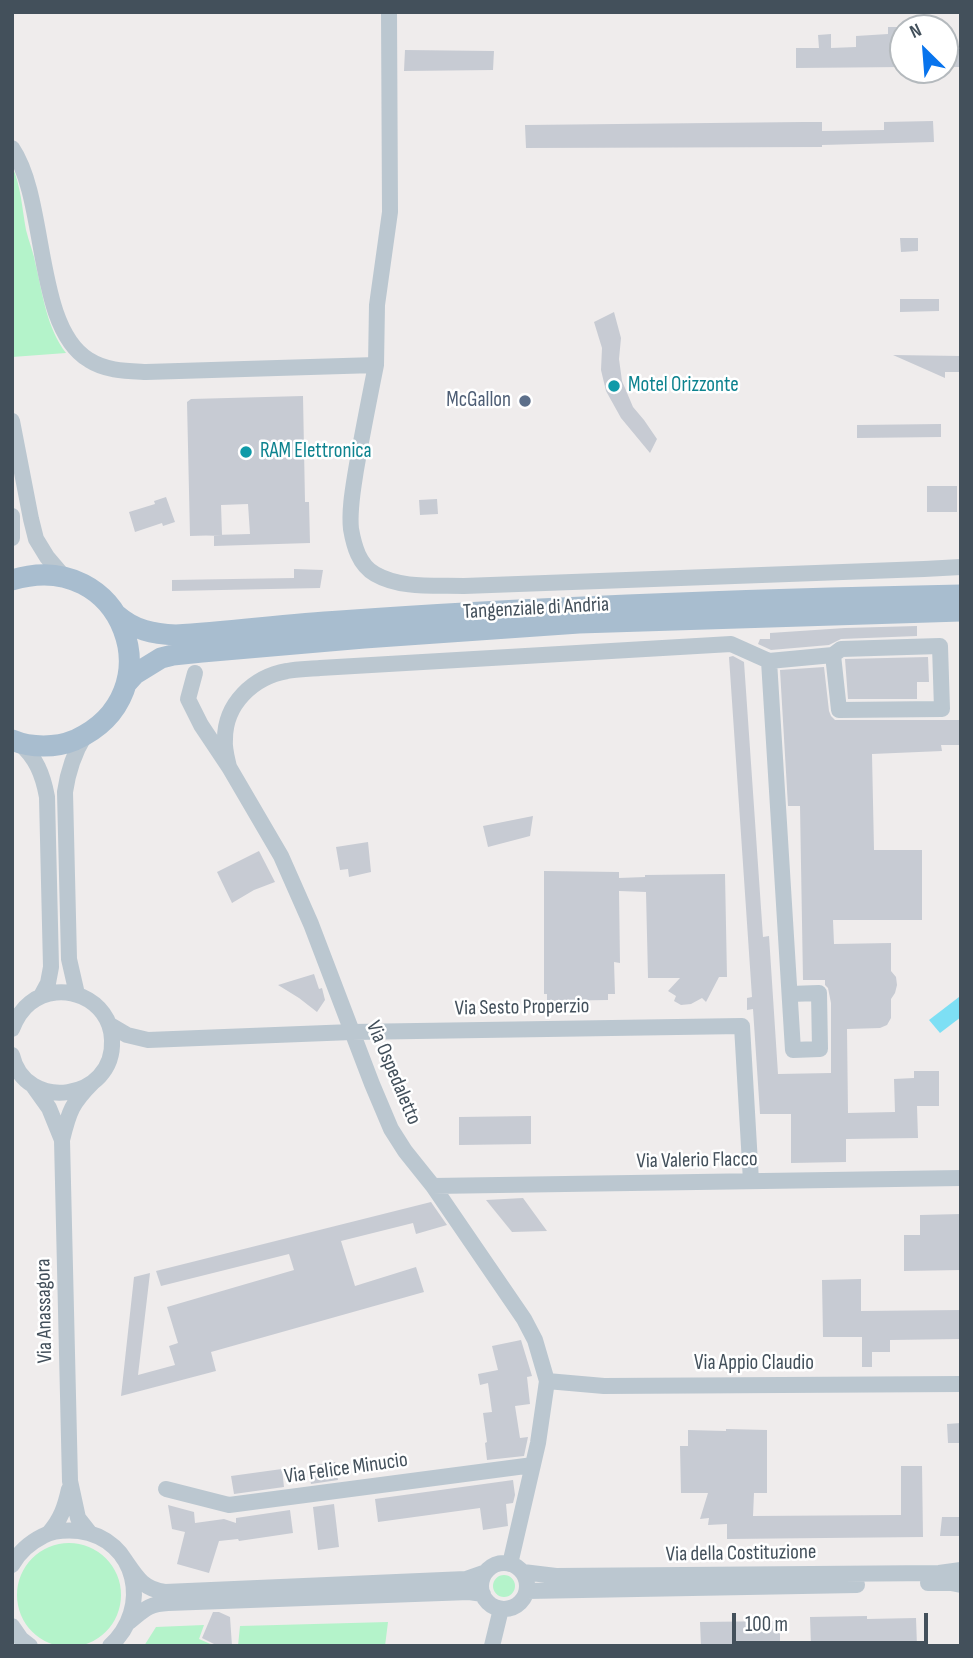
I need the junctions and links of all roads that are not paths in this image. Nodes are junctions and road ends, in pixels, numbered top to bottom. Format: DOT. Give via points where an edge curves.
graph roads {
  1 [pos="389,12"];
  2 [pos="12,148"];
  3 [pos="376,365"];
  4 [pos="12,421"];
  5 [pos="12,516"];
  6 [pos="12,538"];
  7 [pos="961,566"];
  8 [pos="64,577"];
  9 [pos="12,580"];
  10 [pos="961,595"];
  11 [pos="961,611"];
  12 [pos="117,615"];
  13 [pos="833,655"];
  14 [pos="769,661"];
  15 [pos="195,673"];
  16 [pos="126,684"];
  17 [pos="85,735"];
  18 [pos="15,742"];
  19 [pos="229,767"];
  20 [pos="77,994"];
  21 [pos="790,994"];
  22 [pos="41,996"];
  23 [pos="14,1022"];
  24 [pos="110,1025"];
  25 [pos="352,1032"];
  26 [pos="148,1040"];
  27 [pos="12,1055"];
  28 [pos="111,1056"];
  29 [pos="22,1075"];
  30 [pos="93,1082"];
  31 [pos="62,1140"];
  32 [pos="961,1178"];
  33 [pos="751,1181"];
  34 [pos="433,1186"];
  35 [pos="547,1381"];
  36 [pos="961,1384"];
  37 [pos="533,1465"];
  38 [pos="70,1481"];
  39 [pos="166,1489"];
  40 [pos="89,1532"];
  41 [pos="49,1533"];
  42 [pos="122,1556"];
  43 [pos="12,1565"];
  44 [pos="517,1568"];
  45 [pos="961,1570"];
  46 [pos="486,1572"];
  47 [pos="961,1585"];
  48 [pos="527,1591"];
  49 [pos="483,1594"];
  50 [pos="501,1608"];
  51 [pos="129,1622"];
  52 [pos="12,1626"];
  53 [pos="30,1646"];
  54 [pos="110,1646"];
  55 [pos="492,1646"];
  1 -- 3 [label="street" via="390,212 377,304"];
  2 -- 3 [label="street" via="29,193 60,326 71,345 89,361 135,371"];
  3 -- 7 [label="street" via="358,457 351,526 363,564 393,582 464,586"];
  4 -- 8 [label="street" via="36,539"];
  5 -- 6 [label="street"];
  8 -- 9 [label="main road, Tangenziale di Andria" via="27,575"];
  8 -- 12 [label="main road, Tangenziale di Andria" via="94,591"];
  10 -- 12 [label="main road, Tangenziale di Andria" via="534,609 176,635 142,630"];
  11 -- 16 [label="main road, Tangenziale di Andria" via="579,624 202,652 161,658"];
  12 -- 16 [label="main road, Tangenziale di Andria" via="129,649"];
  13 -- 13 [label="street" via="842,649 940,646 942,709 839,710"];
  13 -- 14 [label="street"];
  14 -- 19 [label="street" via="731,644 284,672 256,683 237,700 225,740"];
  14 -- 21 [label="street"];
  15 -- 19 [label="street, Via Ospedaletto" via="188,699"];
  16 -- 17 [label="main road, Tangenziale di Andria" via="117,705"];
  17 -- 18 [label="main road, Tangenziale di Andria" via="53,746"];
  17 -- 20 [label="street" via="73,758 65,792 67,929"];
  18 -- 22 [label="street" via="38,765 47,797 51,967"];
  19 -- 25 [label="street, Via Ospedaletto" via="281,856"];
  20 -- 22 [label="street"];
  20 -- 24 [label="street" via="91,1000"];
  22 -- 23 [label="street"];
  24 -- 26 [label="street, Via Sesto Properzio"];
  24 -- 28 [label="street"];
  25 -- 26 [label="street, Via Sesto Properzio"];
  25 -- 33 [label="street, Via Sesto Properzio" via="742,1026"];
  25 -- 34 [label="street, Via Ospedaletto" via="391,1129"];
  26 -- 28 [label="street, Via Sesto Properzio"];
  27 -- 29 [label="street, Via Anassagora"];
  28 -- 30 [label="street, Via Anassagora"];
  29 -- 30 [label="street" via="48,1092 80,1090"];
  29 -- 31 [label="street, Via Anassagora" via="49,1108"];
  30 -- 31 [label="street, Via Anassagora" via="74,1103"];
  31 -- 38 [label="street, Via Anassagora"];
  32 -- 33 [label="street, Via Valerio Flacco"];
  33 -- 34 [label="street, Via Valerio Flacco"];
  34 -- 35 [label="street, Via Ospedaletto" via="524,1319 536,1340"];
  35 -- 36 [label="street, Via Appio Claudio" via="604,1386"];
  35 -- 37 [label="street, Via Ospedaletto"];
  37 -- 39 [label="street, Via Felice Minucio" via="229,1506"];
  37 -- 44 [label="street, Via Ospedaletto" via="521,1513"];
  38 -- 40 [label="street, Via Anassagora" via="78,1518"];
  38 -- 41 [label="street, Via Anassagora" via="64,1511"];
  40 -- 41 [label="street"];
  40 -- 42 [label="street, Via della Costituzione"];
  41 -- 43 [label="street" via="31,1542"];
  42 -- 46 [label="street, Via della Costituzione" via="148,1588 165,1592 466,1579"];
  42 -- 51 [label="street" via="135,1590"];
  44 -- 45 [label="street, Via della Costituzione" via="556,1577"];
  44 -- 46 [label="street, Via della Costituzione" via="499,1563"];
  44 -- 48 [label="street" via="527,1582"];
  46 -- 49 [label="street"];
  47 -- 48 [label="street, Via della Costituzione"];
  48 -- 50 [label="street" via="516,1605"];
  49 -- 50 [label="street"];
  49 -- 51 [label="street" via="168,1602 145,1608"];
  50 -- 55 [label="street"];
  51 -- 54 [label="street"];
  52 -- 53 [label="street"];
}
